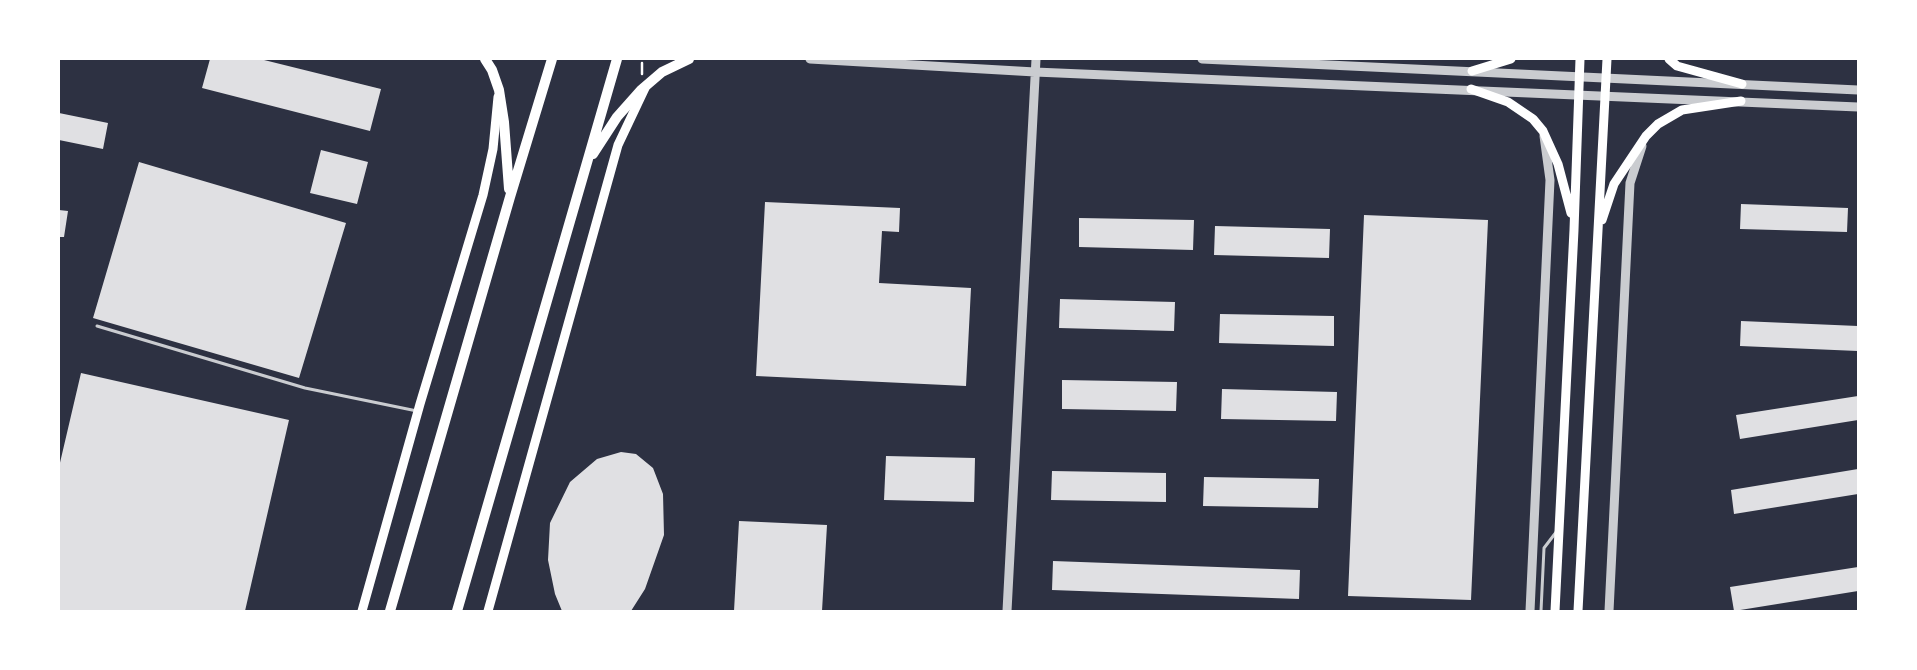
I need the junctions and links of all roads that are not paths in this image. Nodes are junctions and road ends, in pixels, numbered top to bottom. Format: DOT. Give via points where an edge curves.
graph roads {
  1 [pos="485,59"];
  2 [pos="552,59"];
  3 [pos="617,59"];
  4 [pos="689,59"];
  5 [pos="810,59"];
  6 [pos="1036,59"];
  7 [pos="1202,59"];
  8 [pos="1511,59"];
  9 [pos="1580,59"];
  10 [pos="1607,59"];
  11 [pos="1669,59"];
  12 [pos="1472,71"];
  13 [pos="1036,72"];
  14 [pos="1579,76"];
  15 [pos="1606,77"];
  16 [pos="1742,84"];
  17 [pos="646,86"];
  18 [pos="1471,89"];
  19 [pos="499,90"];
  20 [pos="1858,90"];
  21 [pos="1578,94"];
  22 [pos="1605,95"];
  23 [pos="1741,101"];
  24 [pos="1858,107"];
  25 [pos="1543,131"];
  26 [pos="1646,136"];
  27 [pos="587,163"];
  28 [pos="510,197"];
  29 [pos="1574,230"];
  30 [pos="1598,232"];
  31 [pos="97,326"];
  32 [pos="417,412"];
  33 [pos="1559,528"];
  34 [pos="362,611"];
  35 [pos="390,611"];
  36 [pos="458,611"];
  37 [pos="488,611"];
  38 [pos="1007,611"];
  39 [pos="1530,611"];
  40 [pos="1541,611"];
  41 [pos="1555,611"];
  42 [pos="1578,611"];
  43 [pos="1609,611"];
  1 -- 19 [label="main road"];
  2 -- 28 [label="main road"];
  3 -- 27 [label="main road"];
  4 -- 17 [label="main road" via="662,72"];
  5 -- 13 [label="street"];
  6 -- 13 [label="street"];
  7 -- 12 [label="street"];
  8 -- 12 [label="main road"];
  9 -- 14 [label="main road"];
  10 -- 15 [label="main road"];
  11 -- 16 [label="main road" via="1677,66"];
  12 -- 14 [label="street"];
  13 -- 18 [label="street"];
  13 -- 38 [label="street"];
  14 -- 15 [label="street"];
  14 -- 21 [label="main road"];
  15 -- 16 [label="street"];
  15 -- 22 [label="main road"];
  16 -- 20 [label="street"];
  17 -- 27 [label="main road" via="618,117"];
  17 -- 37 [label="main road" via="618,145"];
  18 -- 21 [label="street"];
  18 -- 25 [label="main road" via="1508,102 1533,119"];
  19 -- 28 [label="main road" via="506,132"];
  19 -- 32 [label="main road" via="493,149 483,195"];
  21 -- 22 [label="street"];
  21 -- 29 [label="main road"];
  22 -- 23 [label="street"];
  22 -- 30 [label="main road"];
  23 -- 24 [label="street"];
  23 -- 26 [label="main road" via="1682,110 1658,124"];
  25 -- 29 [label="main road" via="1567,191"];
  25 -- 39 [label="street" via="1550,180"];
  26 -- 30 [label="main road" via="1614,184"];
  26 -- 43 [label="street" via="1630,183"];
  27 -- 36 [label="main road"];
  28 -- 35 [label="main road"];
  29 -- 33 [label="main road"];
  30 -- 42 [label="main road"];
  31 -- 32 [label="lane" via="305,388"];
  32 -- 34 [label="main road"];
  33 -- 40 [label="lane" via="1544,548"];
  33 -- 41 [label="main road"];
}
